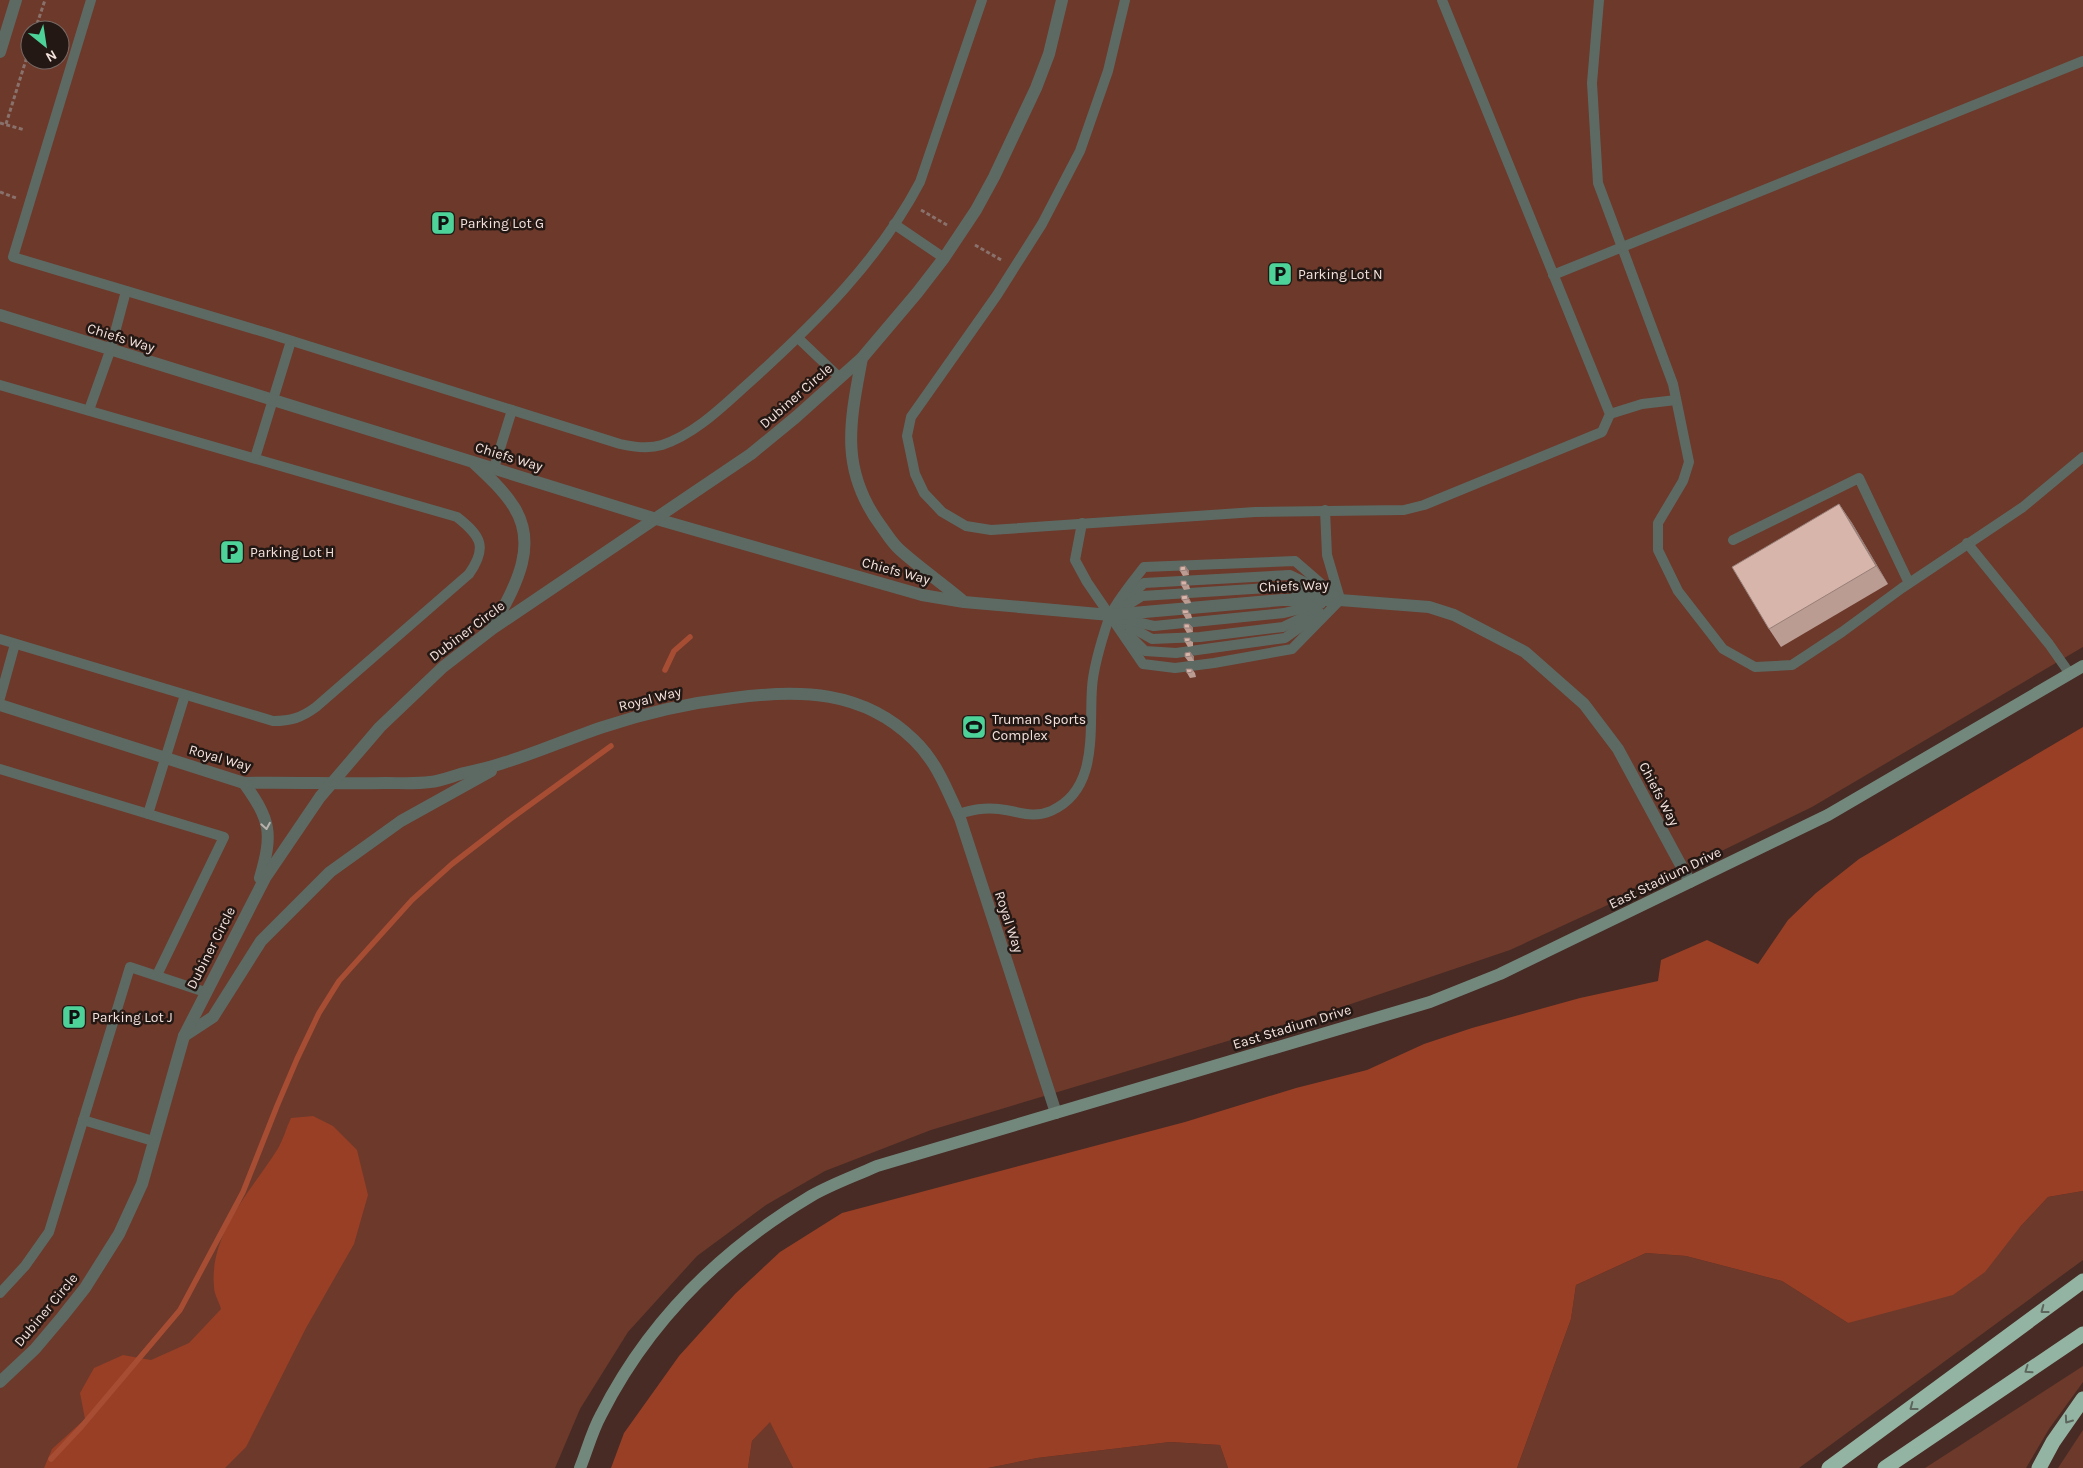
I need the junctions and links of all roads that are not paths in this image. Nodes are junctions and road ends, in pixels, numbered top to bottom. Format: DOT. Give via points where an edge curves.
graph roads {
  1 [pos="16,0"];
  2 [pos="91,0"];
  3 [pos="982,0"];
  4 [pos="1062,0"];
  5 [pos="1126,0"];
  6 [pos="1442,0"];
  7 [pos="1599,0"];
  8 [pos="0,52"];
  9 [pos="2083,61"];
  10 [pos="894,224"];
  11 [pos="1621,248"];
  12 [pos="944,258"];
  13 [pos="1554,275"];
  14 [pos="126,291"];
  15 [pos="0,316"];
  16 [pos="798,338"];
  17 [pos="291,341"];
  18 [pos="110,351"];
  19 [pos="862,358"];
  20 [pos="840,378"];
  21 [pos="0,385"];
  22 [pos="275,400"];
  23 [pos="1676,400"];
  24 [pos="89,410"];
  25 [pos="512,410"];
  26 [pos="1610,414"];
  27 [pos="2083,457"];
  28 [pos="255,458"];
  29 [pos="474,462"];
  30 [pos="494,468"];
  31 [pos="1325,510"];
  32 [pos="653,518"];
  33 [pos="1082,523"];
  34 [pos="1733,540"];
  35 [pos="1967,543"];
  36 [pos="1909,583"];
  37 [pos="1340,600"];
  38 [pos="964,602"];
  39 [pos="1110,615"];
  40 [pos="492,629"];
  41 [pos="0,639"];
  42 [pos="15,644"];
  43 [pos="2083,666"];
  44 [pos="2070,674"];
  45 [pos="185,695"];
  46 [pos="0,698"];
  47 [pos="0,705"];
  48 [pos="164,757"];
  49 [pos="506,763"];
  50 [pos="0,768"];
  51 [pos="244,783"];
  52 [pos="331,784"];
  53 [pos="148,814"];
  54 [pos="958,814"];
  55 [pos="1690,882"];
  56 [pos="252,902"];
  57 [pos="157,975"];
  58 [pos="204,992"];
  59 [pos="184,1036"];
  60 [pos="1056,1113"];
  61 [pos="83,1120"];
  62 [pos="153,1141"];
  63 [pos="2083,1281"];
  64 [pos="0,1293"];
  65 [pos="2083,1334"];
  66 [pos="0,1382"];
  67 [pos="2083,1399"];
  68 [pos="580,1468"];
  69 [pos="1829,1468"];
  70 [pos="1885,1468"];
  71 [pos="2039,1468"];
  1 -- 8 [label="street"];
  2 -- 14 [label="lane" via="13,257"];
  3 -- 10 [label="lane" via="920,182"];
  4 -- 12 [label="street, Dubiner Circle" via="1049,54 1036,88 994,177"];
  5 -- 33 [label="lane" via="1108,71 1080,151 1042,224 911,417 907,436 915,474 924,493 942,512 966,526 991,530"];
  6 -- 13 [label="lane"];
  7 -- 11 [label="lane" via="1592,83 1598,183"];
  9 -- 11 [label="lane"];
  10 -- 12 [label="lane"];
  10 -- 16 [label="lane" via="863,268"];
  11 -- 13 [label="lane"];
  11 -- 23 [label="lane" via="1673,384"];
  12 -- 19 [label="street, Dubiner Circle"];
  13 -- 26 [label="lane"];
  14 -- 17 [label="lane"];
  14 -- 18 [label="lane"];
  15 -- 18 [label="street, Chiefs Way"];
  16 -- 20 [label="lane"];
  16 -- 25 [label="lane" via="729,401 694,427 660,445 620,444"];
  17 -- 22 [label="lane"];
  17 -- 25 [label="lane"];
  18 -- 22 [label="street, Chiefs Way"];
  18 -- 24 [label="lane"];
  19 -- 20 [label="street, Dubiner Circle"];
  19 -- 38 [label="street" via="851,413 850,447 860,487 874,515 898,549"];
  20 -- 32 [label="street, Dubiner Circle" via="751,454"];
  21 -- 24 [label="lane"];
  22 -- 28 [label="lane"];
  22 -- 29 [label="street, Chiefs Way"];
  23 -- 26 [label="lane" via="1642,404"];
  23 -- 36 [label="lane" via="1688,462 1683,481 1658,523 1658,550 1678,591 1723,649 1755,667 1792,665"];
  24 -- 28 [label="lane"];
  25 -- 30 [label="lane"];
  26 -- 31 [label="lane" via="1602,432 1424,505 1404,510"];
  27 -- 35 [label="lane" via="2023,507"];
  28 -- 45 [label="lane" via="457,517 472,530 480,544 479,560 469,574 304,717 289,721 272,720"];
  29 -- 30 [label="street, Chiefs Way"];
  29 -- 40 [label="street" via="515,508 524,537 523,566"];
  30 -- 32 [label="street, Chiefs Way"];
  31 -- 33 [label="lane"];
  31 -- 37 [label="lane" via="1327,555"];
  32 -- 38 [label="street, Chiefs Way" via="922,595"];
  32 -- 40 [label="street, Dubiner Circle"];
  33 -- 39 [label="lane" via="1075,560"];
  34 -- 36 [label="lane" via="1859,478"];
  35 -- 36 [label="lane"];
  35 -- 44 [label="lane"];
  37 -- 39 [label="street, Chiefs Way" via="1282,600"];
  37 -- 39 [label="lane" via="1283,627 1200,637 1152,639"];
  37 -- 39 [label="lane" via="1290,575 1144,583"];
  37 -- 39 [label="lane" via="1285,638 1176,653 1145,651"];
  37 -- 39 [label="lane" via="1295,561 1144,567"];
  37 -- 39 [label="lane" via="1292,649 1175,668 1143,664"];
  37 -- 55 [label="street, Chiefs Way" via="1429,607 1454,615 1525,652 1584,704 1618,749"];
  38 -- 39 [label="street, Chiefs Way"];
  39 -- 54 [label="lane" via="1092,687 1088,759 1084,776 1071,797 1051,811 1038,815 980,808"];
  40 -- 52 [label="street, Dubiner Circle" via="443,666 380,727"];
  41 -- 42 [label="lane"];
  42 -- 45 [label="lane"];
  42 -- 46 [label="lane"];
  43 -- 44 [label="main road, East Stadium Drive"];
  44 -- 55 [label="main road, East Stadium Drive" via="1828,815"];
  45 -- 48 [label="lane"];
  47 -- 48 [label="street, Royal Way"];
  48 -- 51 [label="street, Royal Way"];
  48 -- 53 [label="lane"];
  49 -- 52 [label="street, Royal Way" via="430,782"];
  49 -- 54 [label="street, Royal Way" via="602,727 657,711 771,693 830,696 864,707 890,721 914,740 933,763"];
  49 -- 59 [label="street" via="402,821 330,872 261,941 213,1017"];
  50 -- 53 [label="lane"];
  51 -- 52 [label="street, Royal Way"];
  51 -- 56 [label="street, one-way" via="265,817 268,831 268,854"];
  52 -- 56 [label="street, Dubiner Circle" via="297,830"];
  53 -- 57 [label="lane" via="224,837"];
  54 -- 60 [label="street, Royal Way"];
  55 -- 60 [label="main road, East Stadium Drive" via="1500,974 1430,1002"];
  56 -- 58 [label="street, Dubiner Circle"];
  57 -- 58 [label="lane"];
  57 -- 61 [label="lane" via="130,967"];
  58 -- 59 [label="street, Dubiner Circle"];
  59 -- 62 [label="street, Dubiner Circle"];
  60 -- 68 [label="main road, East Stadium Drive" via="877,1166 812,1196 745,1239 705,1274 662,1319 626,1370 600,1416"];
  61 -- 62 [label="lane"];
  61 -- 64 [label="lane" via="49,1232 25,1266"];
  62 -- 66 [label="street, Dubiner Circle" via="142,1184 119,1234 90,1281 35,1348"];
  63 -- 69 [label="highway, one-way"];
  65 -- 70 [label="highway, one-way"];
  67 -- 71 [label="highway, one-way"];
}
